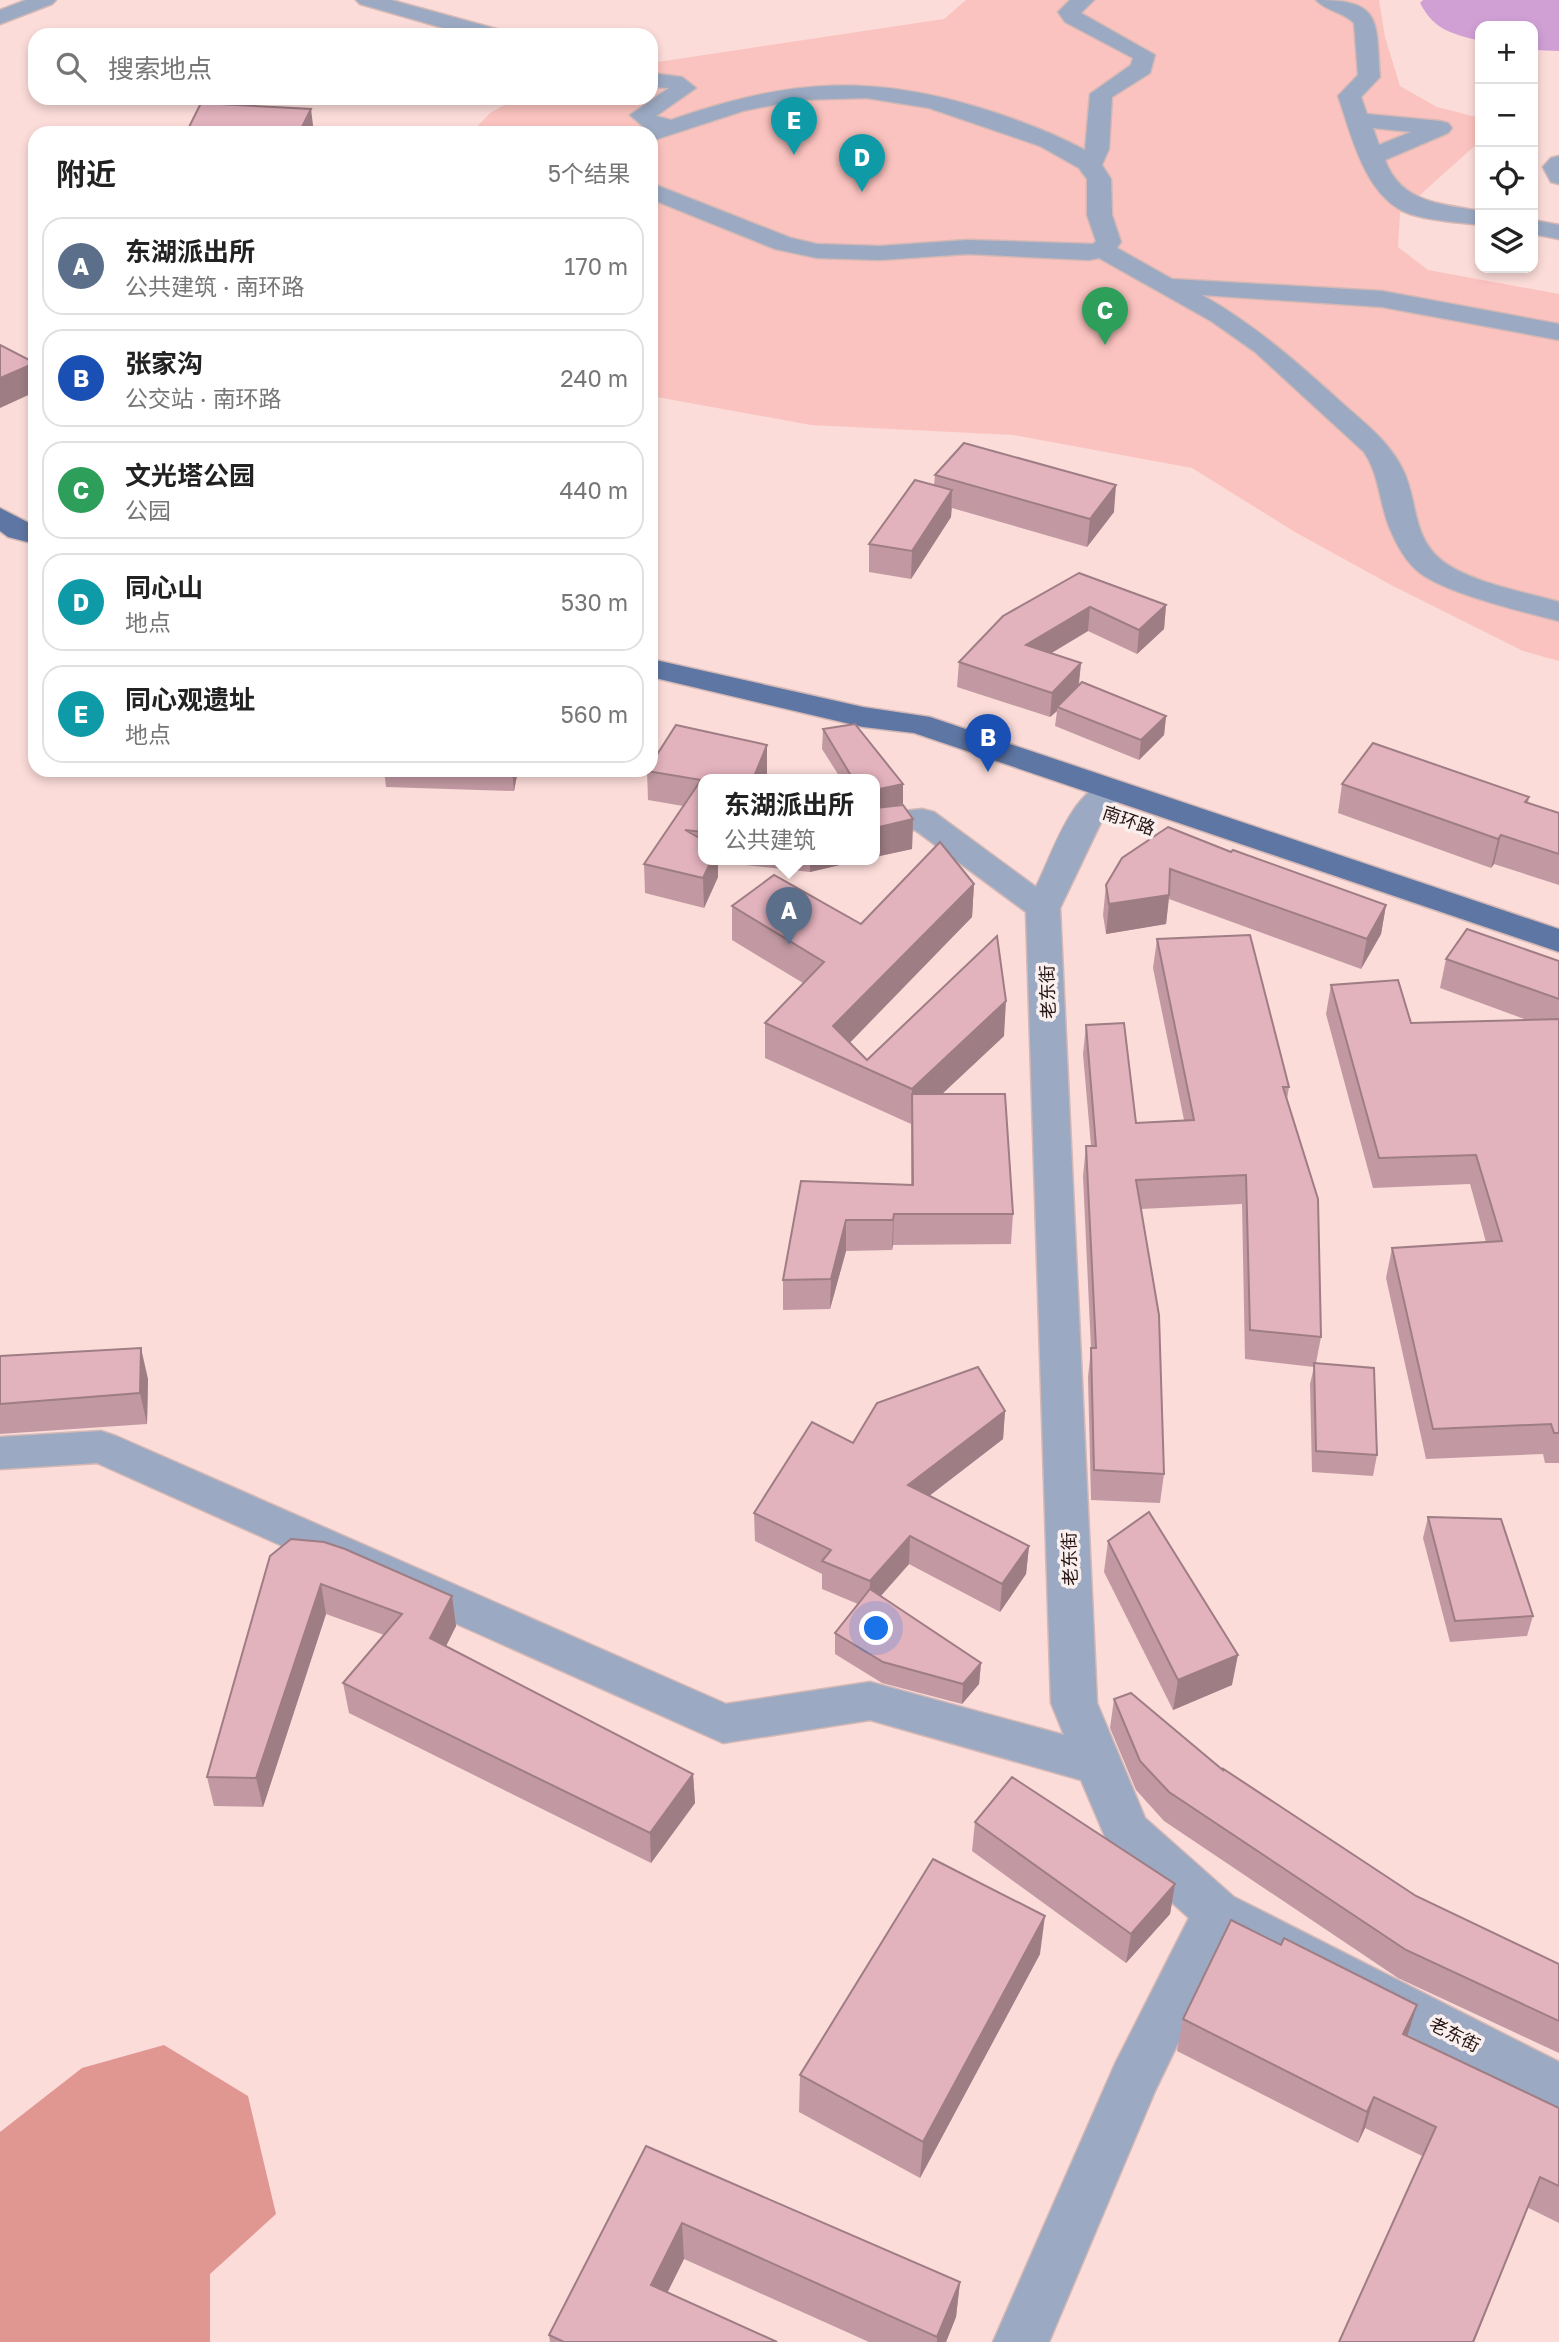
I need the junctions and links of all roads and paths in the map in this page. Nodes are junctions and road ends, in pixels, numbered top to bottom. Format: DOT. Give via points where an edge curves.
graph roads {
  1 [pos="45,0"];
  2 [pos="367,0"];
  3 [pos="1083,0"];
  4 [pos="1327,0"];
  5 [pos="0,18"];
  6 [pos="467,28"];
  7 [pos="658,81"];
  8 [pos="657,105"];
  9 [pos="658,105"];
  10 [pos="1357,120"];
  11 [pos="674,127"];
  12 [pos="658,132"];
  13 [pos="1371,157"];
  14 [pos="1559,163"];
  15 [pos="1090,167"];
  16 [pos="1559,177"];
  17 [pos="658,193"];
  18 [pos="1475,217"];
  19 [pos="1538,228"];
  20 [pos="1559,232"];
  21 [pos="1102,249"];
  22 [pos="1168,285"];
  23 [pos="1559,332"];
  24 [pos="0,517"];
  25 [pos="28,533"];
  26 [pos="1559,612"];
  27 [pos="658,670"];
  28 [pos="1102,799"];
  29 [pos="880,823"];
  30 [pos="1043,908"];
  31 [pos="1559,941"];
  32 [pos="1559,965"];
  33 [pos="0,1453"];
  34 [pos="1099,1765"];
  35 [pos="1217,1912"];
  36 [pos="1559,2088"];
  37 [pos="1021,2342"];
  1 -- 5 [label="street"];
  2 -- 6 [label="street"];
  3 -- 15 [label="street" via="1069,12 1073,17 1144,55 1142,68 1101,94 1097,149"];
  4 -- 10 [label="street" via="1354,11 1364,22 1369,77 1349,96"];
  7 -- 9 [label="street" via="685,88"];
  8 -- 11 [label="street" via="641,115 652,123"];
  10 -- 13 [label="street"];
  10 -- 13 [label="street" via="1440,128"];
  11 -- 12 [label="street"];
  11 -- 15 [label="street" via="765,98 833,89 866,90 975,111 1069,152"];
  13 -- 18 [label="street" via="1377,172 1402,200 1417,208"];
  14 -- 16 [label="street" via="1555,167"];
  15 -- 21 [label="street" via="1100,180 1098,210 1109,242"];
  17 -- 21 [label="street" via="784,244 817,251 880,253 968,247 1089,253"];
  19 -- 20 [label="street"];
  21 -- 22 [label="street"];
  22 -- 23 [label="street" via="1382,299"];
  22 -- 26 [label="street" via="1264,346 1375,447 1389,469 1414,550 1431,567 1452,579"];
  24 -- 25 [label="main road"];
  27 -- 28 [label="main road, 南环路" via="863,717 900,741"];
  28 -- 30 [label="street, 老东街"];
  28 -- 31 [label="main road, 南环路"];
  28 -- 32 [label="main road, 南环路"];
  29 -- 30 [label="street" via="922,819"];
  30 -- 34 [label="street, 老东街" via="1074,1703"];
  33 -- 34 [label="street" via="100,1447 723,1724 870,1701"];
  34 -- 35 [label="street, 老东街" via="1126,1831"];
  35 -- 36 [label="street, 老东街"];
  35 -- 37 [label="street" via="1133,2081"];
}
